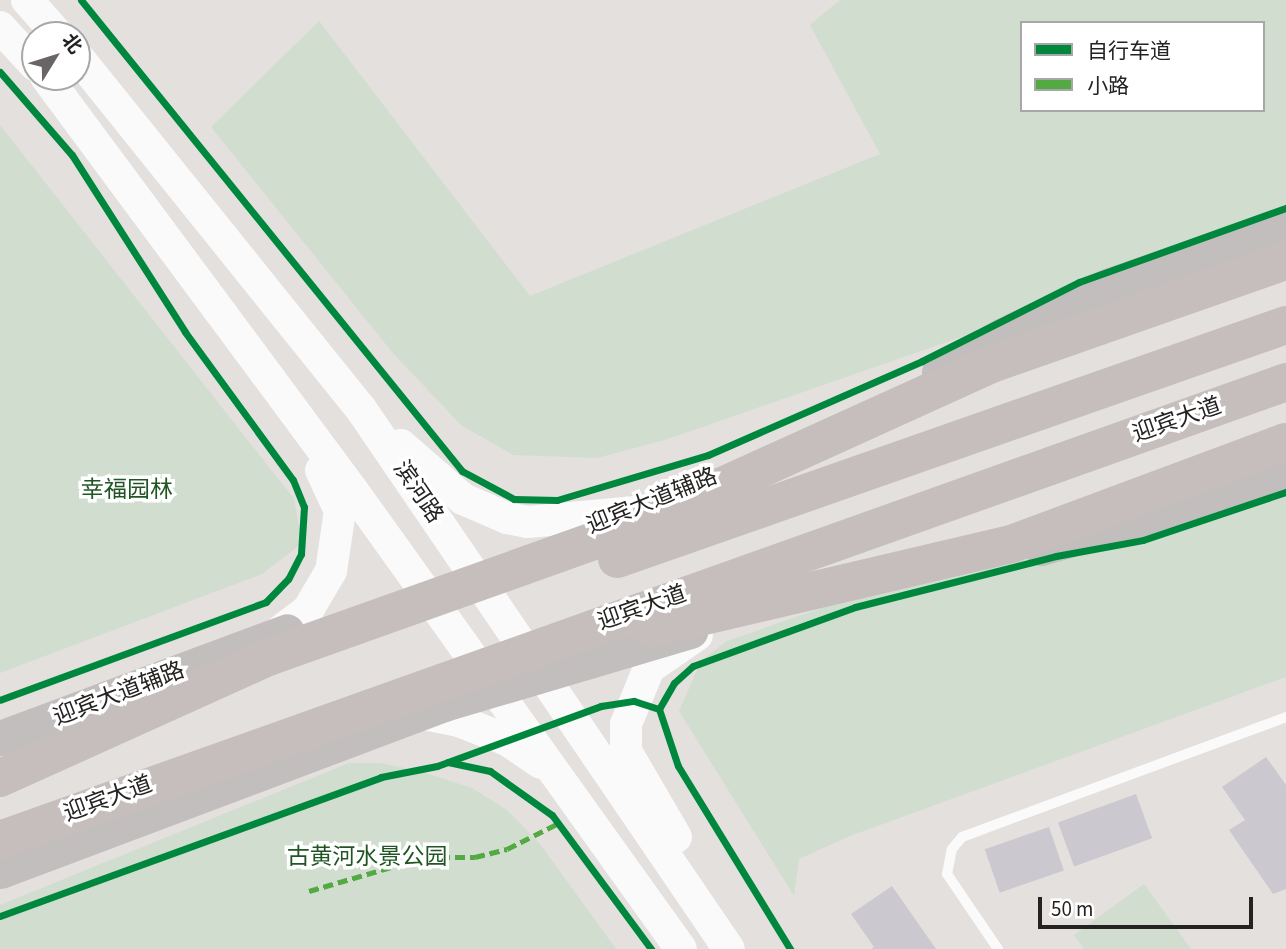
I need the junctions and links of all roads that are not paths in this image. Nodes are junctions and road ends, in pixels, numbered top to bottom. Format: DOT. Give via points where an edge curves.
graph roads {
  1 [pos="27,0"];
  2 [pos="46,21"];
  3 [pos="0,27"];
  4 [pos="21,50"];
  5 [pos="91,74"];
  6 [pos="55,91"];
  7 [pos="56,91"];
  8 [pos="1286,224"];
  9 [pos="1286,261"];
  10 [pos="1286,325"];
  11 [pos="1286,382"];
  12 [pos="361,409"];
  13 [pos="1286,442"];
  14 [pos="1286,477"];
  15 [pos="634,512"];
  16 [pos="469,567"];
  17 [pos="420,584"];
  18 [pos="720,622"];
  19 [pos="274,636"];
  20 [pos="542,675"];
  21 [pos="496,689"];
  22 [pos="419,700"];
  23 [pos="1286,717"];
  24 [pos="0,738"];
  25 [pos="559,775"];
  26 [pos="0,779"];
  27 [pos="0,840"];
  28 [pos="0,871"];
  29 [pos="681,949"];
  30 [pos="729,949"];
  31 [pos="744,949"];
  32 [pos="998,949"];
  1 -- 2 [label="main road"];
  3 -- 4 [label="main road"];
  5 -- 12 [label="main road, 滨河路"];
  6 -- 19 [label="main road" via="171,268 331,484 340,511 331,571 309,610"];
  7 -- 17 [label="main road"];
  8 -- 15 [label="main road, 迎宾大道辅路" via="1107,286 1003,335 905,392"];
  9 -- 26 [label="highway" via="994,363 630,528 268,657"];
  10 -- 26 [label="highway"];
  11 -- 22 [label="highway, 迎宾大道"];
  12 -- 15 [label="main road" via="440,482 484,511 528,522"];
  12 -- 16 [label="main road, 滨河路"];
  13 -- 22 [label="highway" via="1014,543 839,581"];
  14 -- 18 [label="main road" via="1135,524"];
  15 -- 16 [label="main road, 迎宾大道辅路"];
  16 -- 17 [label="main road, 迎宾大道辅路"];
  16 -- 20 [label="main road, 滨河路"];
  17 -- 19 [label="main road, 迎宾大道辅路"];
  17 -- 21 [label="main road"];
  18 -- 20 [label="main road"];
  18 -- 31 [label="main road" via="649,668 626,724 626,751"];
  19 -- 24 [label="main road, 迎宾大道辅路"];
  20 -- 21 [label="main road"];
  20 -- 30 [label="main road, 滨河路"];
  21 -- 22 [label="main road"];
  21 -- 25 [label="main road"];
  22 -- 25 [label="main road" via="507,740"];
  22 -- 27 [label="highway, 迎宾大道"];
  22 -- 28 [label="main road"];
  23 -- 32 [label="lane" via="962,837 952,849 947,874"];
  25 -- 29 [label="main road"];
}
